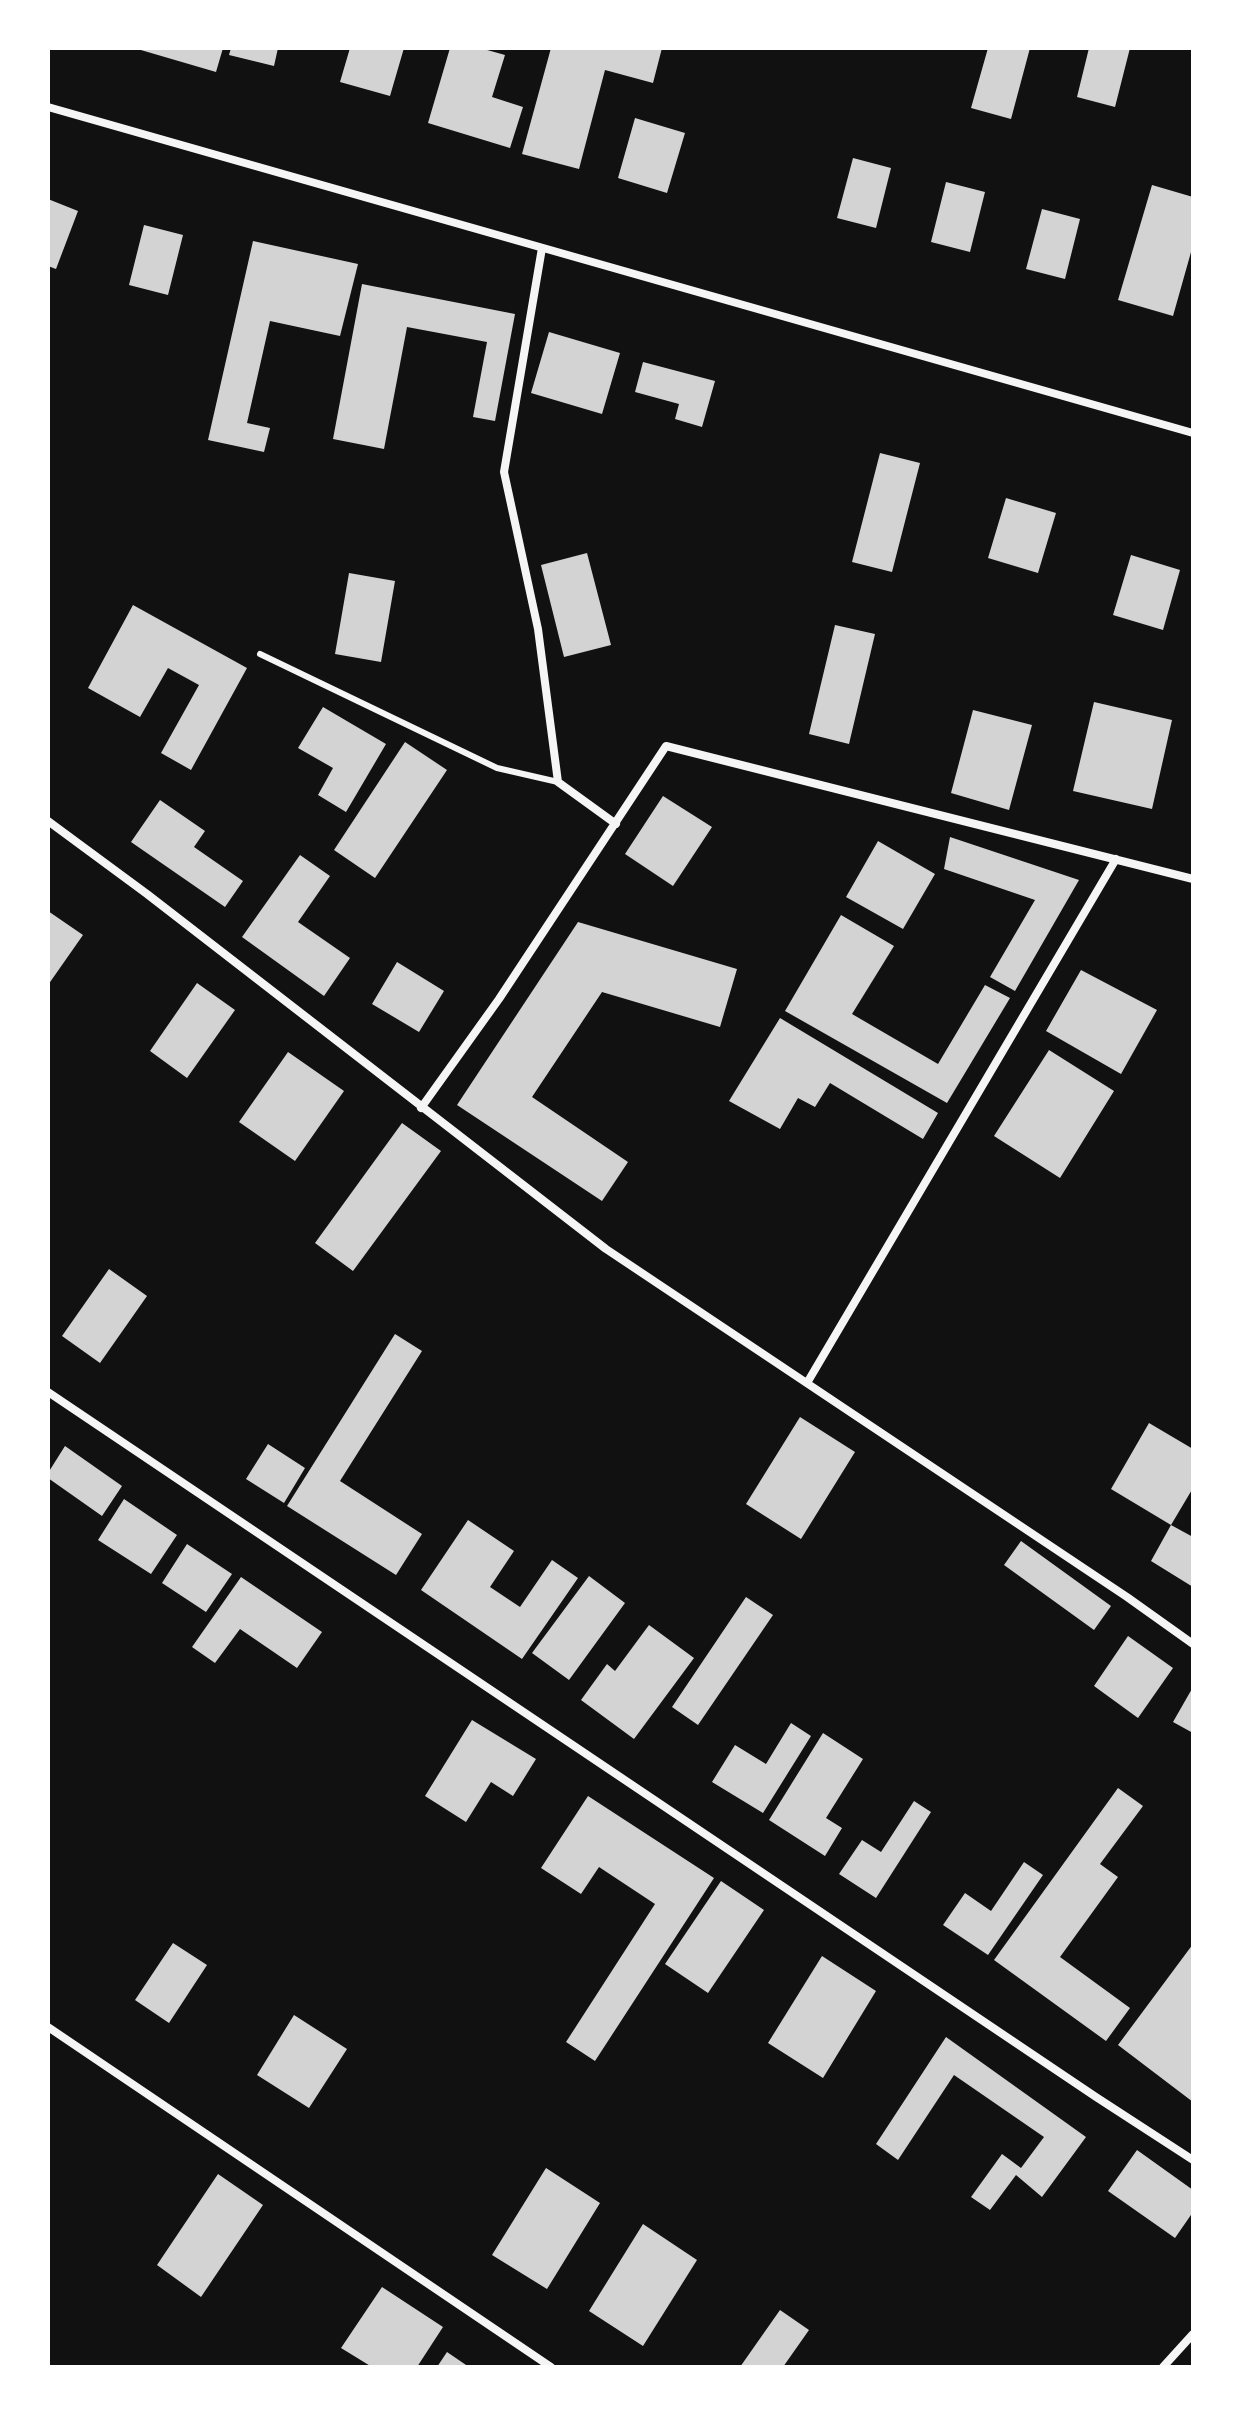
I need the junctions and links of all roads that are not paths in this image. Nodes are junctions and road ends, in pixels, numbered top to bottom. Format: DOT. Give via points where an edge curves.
graph roads {
  1 [pos="48,107"];
  2 [pos="542,248"];
  3 [pos="1193,433"];
  4 [pos="260,654"];
  5 [pos="558,782"];
  6 [pos="48,821"];
  7 [pos="616,824"];
  8 [pos="1116,859"];
  9 [pos="1193,879"];
  10 [pos="421,1108"];
  11 [pos="807,1383"];
  12 [pos="48,1392"];
  13 [pos="1193,1644"];
  14 [pos="48,2027"];
  15 [pos="1193,2160"];
  16 [pos="1193,2334"];
  17 [pos="551,2367"];
  18 [pos="1163,2367"];
  1 -- 2 [label="street"];
  2 -- 3 [label="street"];
  2 -- 5 [label="street" via="504,472 538,629"];
  4 -- 5 [label="lane" via="497,768"];
  5 -- 7 [label="street"];
  6 -- 10 [label="street"];
  7 -- 8 [label="street" via="666,746"];
  7 -- 10 [label="street"];
  8 -- 9 [label="street"];
  8 -- 11 [label="street"];
  10 -- 11 [label="street" via="606,1249"];
  11 -- 13 [label="street"];
  12 -- 15 [label="street"];
  14 -- 17 [label="street"];
  16 -- 18 [label="street"];
}
